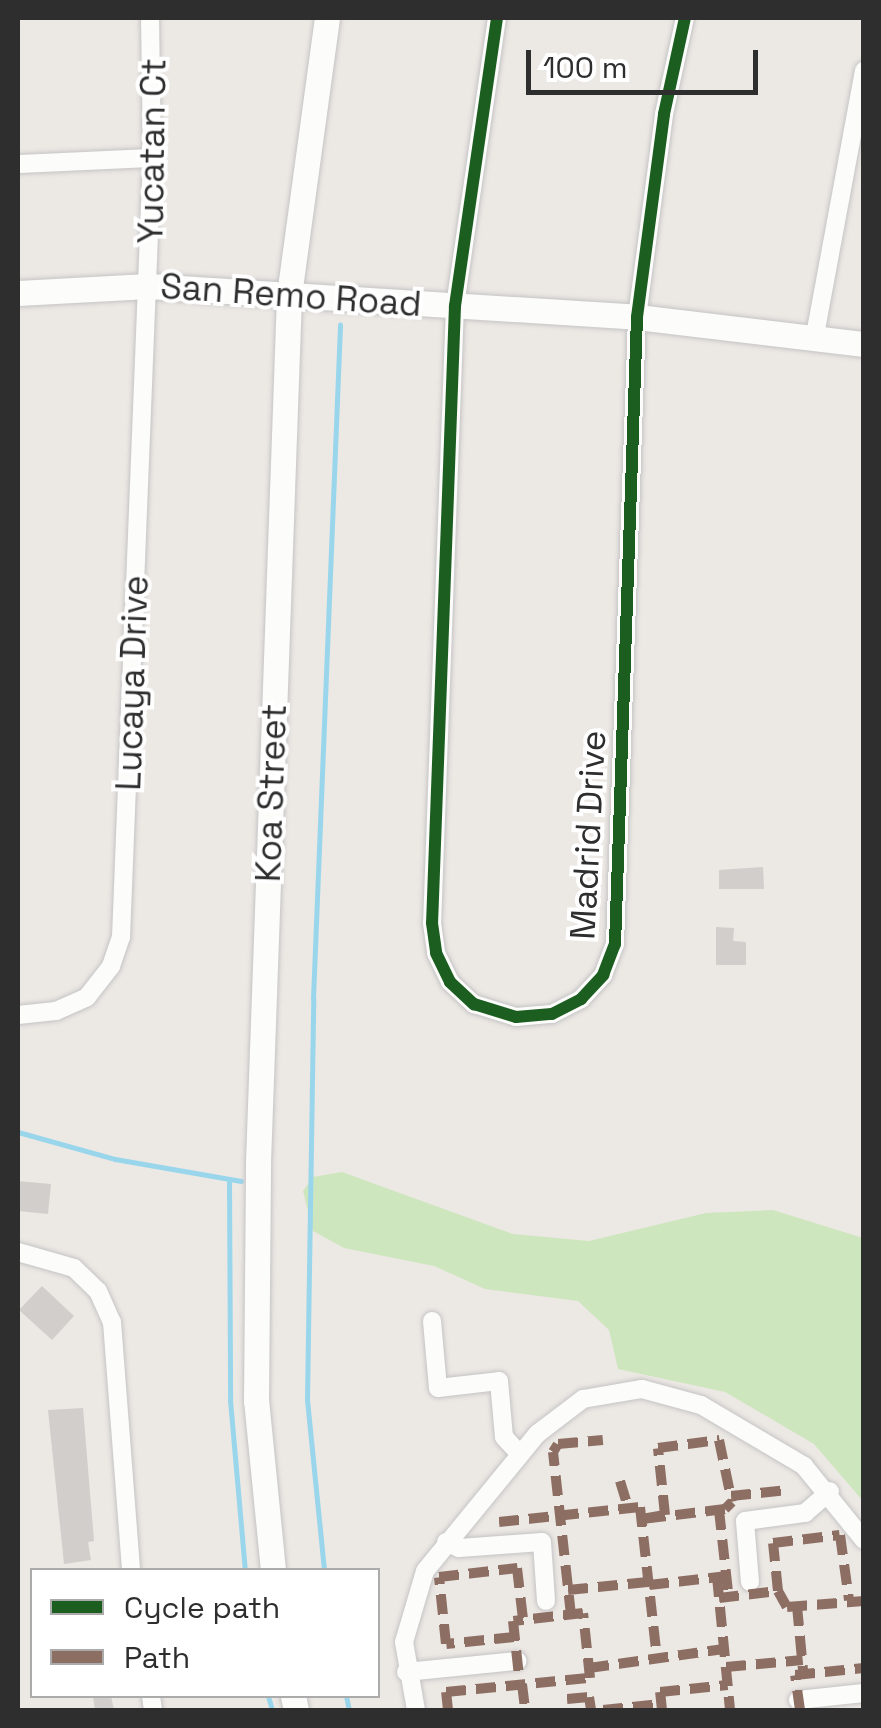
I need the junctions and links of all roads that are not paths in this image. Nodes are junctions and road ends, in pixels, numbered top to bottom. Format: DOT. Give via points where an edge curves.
graph roads {
  1 [pos="150,18"];
  2 [pos="326,18"];
  3 [pos="497,18"];
  4 [pos="685,18"];
  5 [pos="864,70"];
  6 [pos="152,158"];
  7 [pos="18,164"];
  8 [pos="148,286"];
  9 [pos="18,293"];
  10 [pos="289,295"];
  11 [pos="455,306"];
  12 [pos="637,317"];
  13 [pos="815,335"];
  14 [pos="864,344"];
  15 [pos="18,1015"];
  16 [pos="18,1252"];
  17 [pos="432,1321"];
  18 [pos="520,1454"];
  19 [pos="830,1491"];
  20 [pos="864,1540"];
  21 [pos="446,1542"];
  22 [pos="131,1568"];
  23 [pos="273,1568"];
  24 [pos="750,1582"];
  25 [pos="546,1601"];
  26 [pos="517,1661"];
  27 [pos="406,1672"];
  28 [pos="864,1693"];
  29 [pos="798,1700"];
  30 [pos="416,1710"];
  1 -- 6 [label="street, Yucatan Ct"];
  2 -- 10 [label="main road, Koa Street"];
  3 -- 11 [label="street, Madrid Drive" via="473,146"];
  4 -- 12 [label="street, Madrid Drive" via="664,114"];
  5 -- 13 [label="street"];
  6 -- 7 [label="street"];
  6 -- 8 [label="street, Yucatan Ct"];
  8 -- 9 [label="main road, San Remo Road"];
  8 -- 10 [label="main road, San Remo Road"];
  8 -- 15 [label="street, Lucaya Drive" via="121,937 87,997 56,1011"];
  10 -- 11 [label="main road, San Remo Road"];
  10 -- 23 [label="main road, Koa Street" via="255,1289 256,1402"];
  11 -- 12 [label="main road, San Remo Road"];
  11 -- 12 [label="street, Madrid Drive" via="433,938 439,964 461,994 485,1010 516,1017 552,1014 582,999 603,975 615,944"];
  12 -- 13 [label="main road, San Remo Road"];
  13 -- 14 [label="main road, San Remo Road"];
  16 -- 22 [label="street" via="74,1268 98,1291 112,1322"];
  17 -- 18 [label="street" via="438,1388 499,1382 504,1437"];
  18 -- 19 [label="street" via="547,1424 584,1399 656,1390 689,1399 772,1444"];
  18 -- 21 [label="street"];
  19 -- 20 [label="street"];
  19 -- 24 [label="street" via="804,1514 745,1521"];
  21 -- 25 [label="street" via="459,1548 542,1542"];
  21 -- 27 [label="street" via="410,1611"];
  26 -- 27 [label="street"];
  27 -- 30 [label="street"];
  28 -- 29 [label="street"];
}
